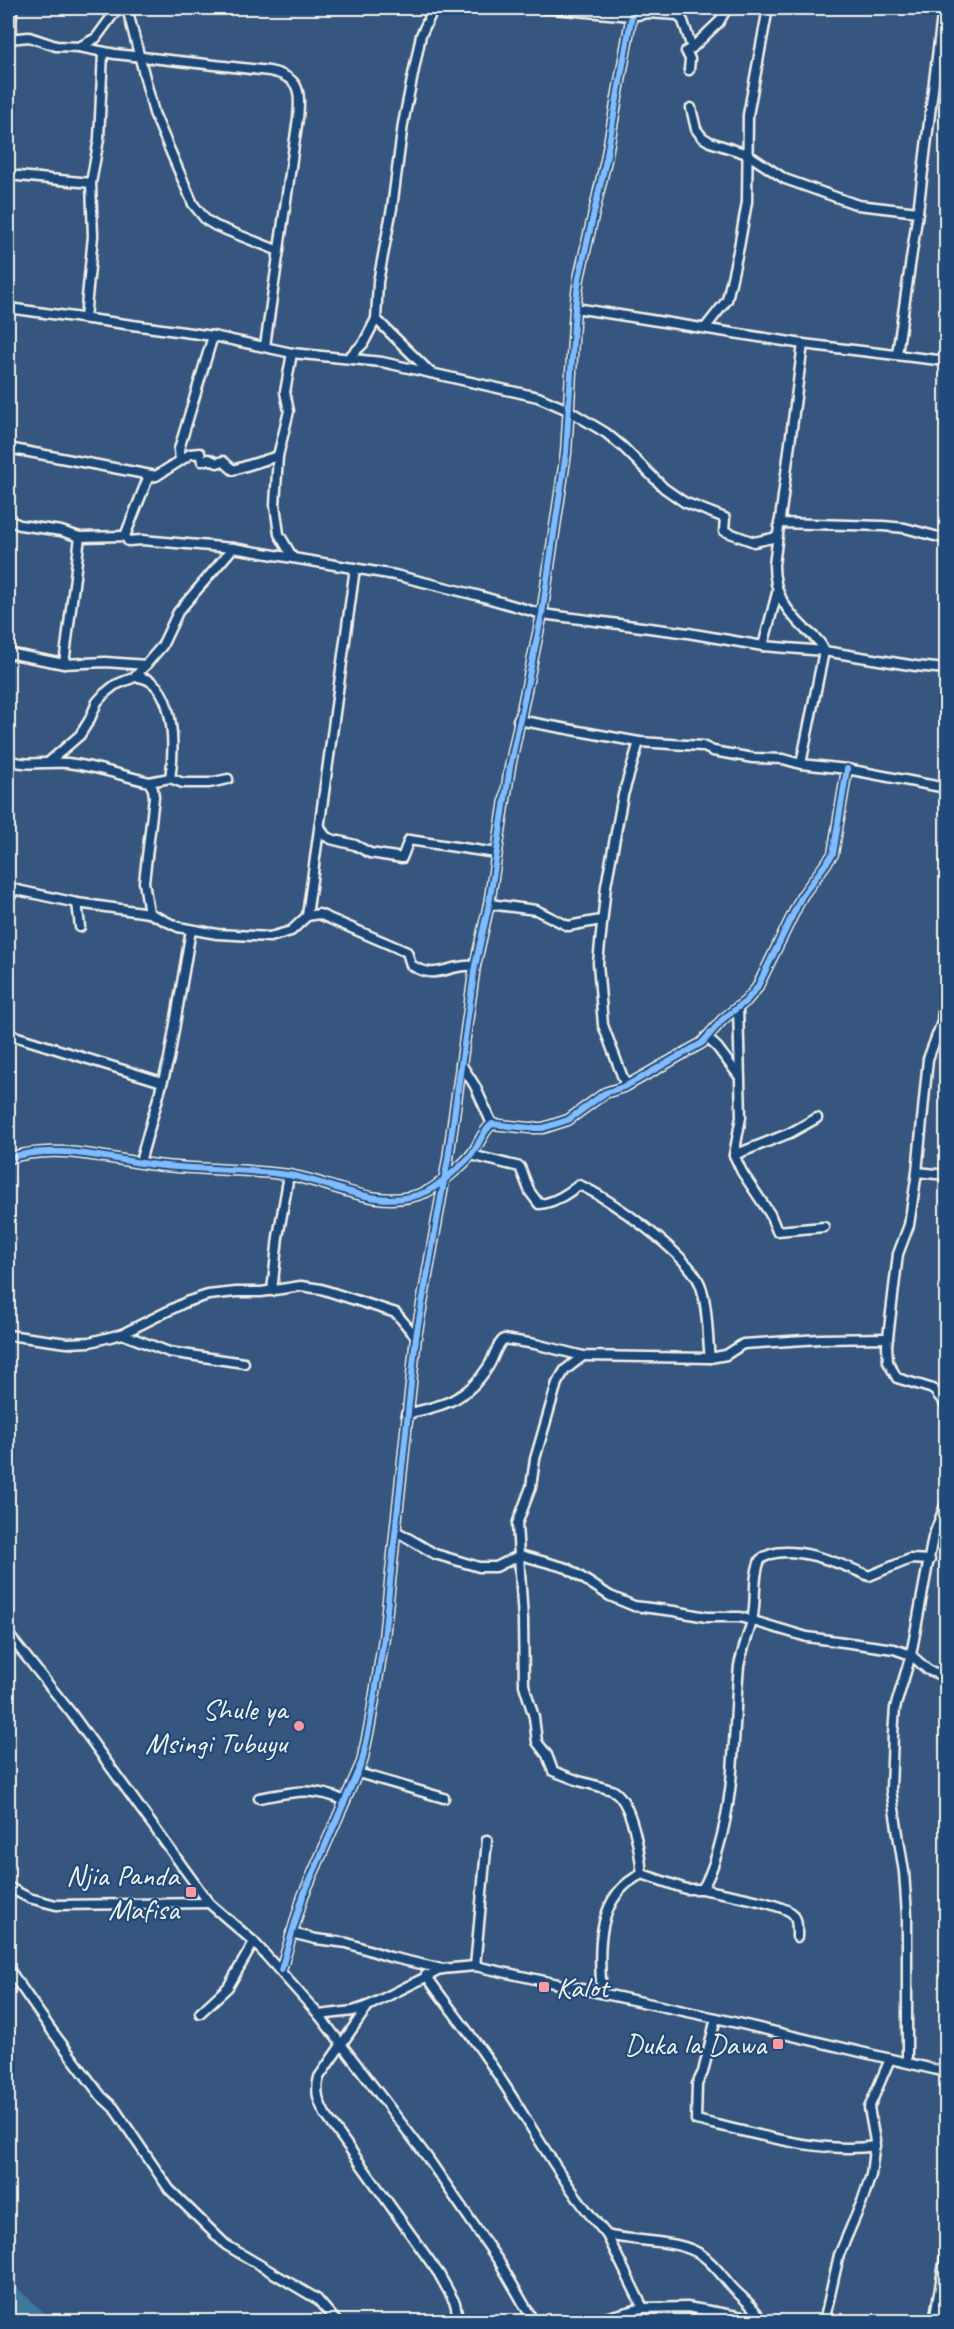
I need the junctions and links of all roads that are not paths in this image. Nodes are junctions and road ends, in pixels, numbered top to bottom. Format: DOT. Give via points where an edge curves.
graph roads {
  1 [pos="12,8"];
  2 [pos="127,8"];
  3 [pos="434,8"];
  4 [pos="543,8"];
  5 [pos="727,8"];
  6 [pos="768,8"];
  7 [pos="943,8"];
  8 [pos="632,12"];
  9 [pos="9,39"];
  10 [pos="79,47"];
  11 [pos="692,48"];
  12 [pos="103,52"];
  13 [pos="139,57"];
  14 [pos="689,70"];
  15 [pos="691,108"];
  16 [pos="747,154"];
  17 [pos="8,175"];
  18 [pos="91,183"];
  19 [pos="918,212"];
  20 [pos="279,251"];
  21 [pos="8,308"];
  22 [pos="575,308"];
  23 [pos="85,318"];
  24 [pos="376,319"];
  25 [pos="705,328"];
  26 [pos="213,336"];
  27 [pos="803,344"];
  28 [pos="265,346"];
  29 [pos="292,352"];
  30 [pos="897,354"];
  31 [pos="348,357"];
  32 [pos="946,361"];
  33 [pos="431,374"];
  34 [pos="568,410"];
  35 [pos="8,448"];
  36 [pos="278,456"];
  37 [pos="180,461"];
  38 [pos="156,476"];
  39 [pos="8,520"];
  40 [pos="779,523"];
  41 [pos="126,536"];
  42 [pos="80,537"];
  43 [pos="777,537"];
  44 [pos="946,539"];
  45 [pos="233,548"];
  46 [pos="293,558"];
  47 [pos="355,568"];
  48 [pos="777,593"];
  49 [pos="542,614"];
  50 [pos="763,646"];
  51 [pos="824,651"];
  52 [pos="8,652"];
  53 [pos="64,664"];
  54 [pos="146,665"];
  55 [pos="946,669"];
  56 [pos="135,677"];
  57 [pos="518,720"];
  58 [pos="639,742"];
  59 [pos="8,760"];
  60 [pos="50,762"];
  61 [pos="801,764"];
  62 [pos="846,769"];
  63 [pos="170,778"];
  64 [pos="228,779"];
  65 [pos="149,782"];
  66 [pos="946,788"];
  67 [pos="320,826"];
  68 [pos="496,853"];
  69 [pos="9,894"];
  70 [pos="77,903"];
  71 [pos="489,904"];
  72 [pos="149,913"];
  73 [pos="308,916"];
  74 [pos="601,920"];
  75 [pos="81,927"];
  76 [pos="191,930"];
  77 [pos="475,966"];
  78 [pos="946,968"];
  79 [pos="738,1007"];
  80 [pos="8,1034"];
  81 [pos="706,1037"];
  82 [pos="461,1064"];
  83 [pos="740,1076"];
  84 [pos="162,1082"];
  85 [pos="626,1086"];
  86 [pos="817,1118"];
  87 [pos="492,1124"];
  88 [pos="471,1155"];
  89 [pos="734,1155"];
  90 [pos="8,1158"];
  91 [pos="141,1162"];
  92 [pos="917,1172"];
  93 [pos="946,1174"];
  94 [pos="289,1175"];
  95 [pos="444,1180"];
  96 [pos="824,1227"];
  97 [pos="272,1291"];
  98 [pos="122,1334"];
  99 [pos="8,1335"];
  100 [pos="416,1337"];
  101 [pos="888,1338"];
  102 [pos="582,1356"];
  103 [pos="710,1358"];
  104 [pos="244,1363"];
  105 [pos="946,1405"];
  106 [pos="406,1414"];
  107 [pos="946,1503"];
  108 [pos="944,1517"];
  109 [pos="396,1531"];
  110 [pos="520,1555"];
  111 [pos="930,1560"];
  112 [pos="753,1619"];
  113 [pos="8,1634"];
  114 [pos="911,1655"];
  115 [pos="946,1677"];
  116 [pos="358,1773"];
  117 [pos="259,1798"];
  118 [pos="444,1798"];
  119 [pos="345,1801"];
  120 [pos="487,1840"];
  121 [pos="642,1874"];
  122 [pos="8,1887"];
  123 [pos="702,1889"];
  124 [pos="209,1903"];
  125 [pos="291,1933"];
  126 [pos="797,1937"];
  127 [pos="254,1942"];
  128 [pos="475,1966"];
  129 [pos="8,1968"];
  130 [pos="442,1969"];
  131 [pos="281,1970"];
  132 [pos="426,1976"];
  133 [pos="602,1993"];
  134 [pos="368,2006"];
  135 [pos="200,2013"];
  136 [pos="319,2014"];
  137 [pos="716,2018"];
  138 [pos="342,2046"];
  139 [pos="890,2059"];
  140 [pos="907,2062"];
  141 [pos="946,2072"];
  142 [pos="875,2146"];
  143 [pos="607,2235"];
  144 [pos="946,2252"];
  145 [pos="644,2308"];
  146 [pos="759,2320"];
  147 [pos="337,2322"];
  148 [pos="459,2322"];
  149 [pos="534,2322"];
  150 [pos="588,2322"];
  151 [pos="772,2322"];
  152 [pos="824,2322"];
  153 [pos="934,2322"];
  1 -- 9 [label="street"];
  2 -- 10 [label="street" via="115,12 96,38"];
  2 -- 13 [label="street"];
  3 -- 24 [label="street" via="421,35 403,124 393,207 378,282"];
  4 -- 8 [label="street"];
  5 -- 11 [label="street" via="719,22"];
  6 -- 16 [label="street" via="748,115"];
  7 -- 19 [label="street"];
  8 -- 11 [label="street" via="678,15"];
  8 -- 22 [label="street"];
  9 -- 10 [label="street" via="29,37 56,46"];
  10 -- 12 [label="street"];
  11 -- 14 [label="street" via="687,51"];
  12 -- 13 [label="street"];
  12 -- 18 [label="street" via="99,139"];
  13 -- 20 [label="street" via="154,113 197,209 216,226"];
  13 -- 20 [label="street" via="269,71 284,74 294,82 299,108"];
  15 -- 16 [label="street" via="702,137"];
  16 -- 19 [label="street" via="785,179 846,201"];
  16 -- 25 [label="street" via="747,201 732,283 725,304"];
  17 -- 18 [label="street"];
  18 -- 23 [label="street" via="93,236"];
  19 -- 30 [label="street"];
  20 -- 28 [label="street"];
  21 -- 23 [label="street"];
  22 -- 25 [label="street"];
  22 -- 34 [label="street"];
  23 -- 26 [label="street"];
  24 -- 31 [label="street" via="363,344"];
  24 -- 33 [label="street"];
  25 -- 27 [label="street"];
  26 -- 28 [label="street"];
  26 -- 37 [label="street" via="179,448"];
  27 -- 30 [label="street"];
  27 -- 40 [label="street"];
  28 -- 29 [label="street"];
  29 -- 31 [label="street"];
  29 -- 36 [label="street" via="285,392 289,411"];
  30 -- 32 [label="street"];
  31 -- 33 [label="street"];
  33 -- 34 [label="street" via="531,395"];
  34 -- 43 [label="street" via="606,433 667,491 687,504 725,518 724,531 754,542"];
  34 -- 49 [label="street" via="566,453"];
  35 -- 38 [label="street"];
  36 -- 37 [label="street" via="233,470 223,460 202,461 200,453"];
  36 -- 46 [label="street" via="277,526"];
  37 -- 38 [label="street"];
  38 -- 41 [label="street" via="148,478"];
  39 -- 42 [label="street"];
  40 -- 43 [label="street"];
  40 -- 44 [label="street" via="905,528"];
  41 -- 42 [label="street"];
  41 -- 45 [label="street" via="128,541"];
  42 -- 53 [label="street"];
  43 -- 48 [label="street"];
  45 -- 46 [label="street"];
  45 -- 54 [label="street" via="178,612 162,646"];
  46 -- 47 [label="street"];
  47 -- 49 [label="street" via="423,581"];
  47 -- 67 [label="street"];
  48 -- 50 [label="street"];
  48 -- 51 [label="street"];
  49 -- 50 [label="street"];
  49 -- 57 [label="street"];
  50 -- 51 [label="street"];
  51 -- 55 [label="street"];
  51 -- 61 [label="street"];
  52 -- 53 [label="street"];
  53 -- 54 [label="street"];
  54 -- 56 [label="street"];
  56 -- 60 [label="street" via="105,693 80,735"];
  56 -- 63 [label="street" via="151,681 164,698 173,746"];
  57 -- 58 [label="street"];
  57 -- 68 [label="street"];
  58 -- 61 [label="street" via="702,746"];
  58 -- 74 [label="street" via="623,795"];
  59 -- 60 [label="street" via="26,764"];
  60 -- 65 [label="street" via="88,766"];
  61 -- 62 [label="street"];
  62 -- 66 [label="street"];
  62 -- 79 [label="street" via="833,854 802,897 757,988"];
  63 -- 64 [label="street" via="183,783"];
  63 -- 65 [label="street"];
  65 -- 72 [label="street" via="154,797 144,891"];
  67 -- 68 [label="street" via="325,836 332,839 370,853 402,858 409,840"];
  67 -- 73 [label="street"];
  68 -- 71 [label="street"];
  69 -- 70 [label="street"];
  70 -- 72 [label="street"];
  70 -- 75 [label="street"];
  71 -- 74 [label="street" via="536,910 568,926"];
  71 -- 77 [label="street"];
  72 -- 76 [label="street"];
  73 -- 76 [label="street" via="291,931 270,937"];
  73 -- 77 [label="street" via="323,915 407,952 411,964 426,973"];
  74 -- 85 [label="street" via="598,974 603,1025"];
  76 -- 84 [label="street"];
  77 -- 82 [label="street"];
  78 -- 92 [label="street" via="942,1022 927,1066"];
  79 -- 81 [label="street"];
  79 -- 83 [label="street"];
  80 -- 84 [label="street"];
  81 -- 83 [label="street"];
  81 -- 85 [label="street" via="702,1043"];
  82 -- 87 [label="street"];
  82 -- 95 [label="street"];
  83 -- 89 [label="street" via="741,1122"];
  84 -- 91 [label="street"];
  85 -- 87 [label="street" via="605,1093 568,1120 543,1128"];
  86 -- 89 [label="street"];
  87 -- 88 [label="street"];
  88 -- 95 [label="street"];
  88 -- 103 [label="street" via="520,1167 539,1204 558,1199 579,1185 611,1201 641,1224 685,1263 699,1281"];
  89 -- 96 [label="street" via="777,1231"];
  90 -- 91 [label="street" via="50,1150"];
  91 -- 94 [label="street"];
  92 -- 93 [label="street"];
  92 -- 101 [label="street" via="909,1225 898,1254"];
  94 -- 95 [label="street" via="378,1199 415,1196"];
  94 -- 97 [label="street"];
  95 -- 100 [label="street"];
  97 -- 98 [label="street" via="208,1295"];
  97 -- 100 [label="street" via="306,1286 394,1312"];
  98 -- 99 [label="street" via="77,1343"];
  98 -- 104 [label="street" via="169,1352"];
  100 -- 106 [label="street"];
  101 -- 103 [label="street" via="743,1344 726,1355"];
  101 -- 105 [label="street" via="888,1362 895,1375 933,1389"];
  102 -- 103 [label="street"];
  102 -- 106 [label="street" via="502,1340 487,1369 463,1396"];
  102 -- 110 [label="street" via="565,1370 554,1393 531,1487 517,1524"];
  106 -- 109 [label="street"];
  107 -- 108 [label="street"];
  108 -- 111 [label="street" via="933,1537"];
  109 -- 110 [label="street" via="435,1554 479,1567 496,1567"];
  109 -- 116 [label="street" via="376,1688"];
  110 -- 112 [label="street" via="573,1571 609,1596 634,1606 706,1617"];
  110 -- 121 [label="street" via="524,1675 537,1742 556,1772 617,1792 638,1840"];
  111 -- 112 [label="street" via="910,1558 869,1576 809,1554 766,1556 758,1565"];
  111 -- 114 [label="street" via="924,1574"];
  112 -- 114 [label="street" via="807,1637 894,1649"];
  112 -- 123 [label="street" via="739,1666 726,1820"];
  113 -- 124 [label="street" via="72,1714"];
  114 -- 115 [label="street" via="928,1670"];
  114 -- 140 [label="street" via="895,1708 891,1767 907,1914"];
  116 -- 118 [label="street"];
  116 -- 119 [label="street"];
  117 -- 119 [label="street" via="307,1791"];
  119 -- 125 [label="street" via="308,1883"];
  120 -- 128 [label="street"];
  121 -- 123 [label="street" via="686,1889"];
  121 -- 133 [label="street" via="621,1887 607,1912 601,1948"];
  122 -- 124 [label="street" via="56,1905"];
  123 -- 126 [label="street" via="790,1912 795,1918"];
  124 -- 127 [label="street"];
  125 -- 130 [label="street" via="347,1943"];
  125 -- 131 [label="street"];
  127 -- 131 [label="street"];
  127 -- 135 [label="street" via="228,1987"];
  128 -- 130 [label="street"];
  128 -- 133 [label="street"];
  129 -- 147 [label="street" via="101,2096 114,2108 169,2189 226,2245 317,2299"];
  130 -- 132 [label="street"];
  131 -- 136 [label="street"];
  132 -- 134 [label="street"];
  132 -- 143 [label="street" via="486,2056 587,2213"];
  133 -- 137 [label="street"];
  134 -- 136 [label="street"];
  134 -- 138 [label="street"];
  136 -- 138 [label="street"];
  137 -- 139 [label="street"];
  137 -- 142 [label="street" via="697,2084 696,2121 825,2148"];
  138 -- 148 [label="street" via="319,2077 316,2086 321,2106 439,2274 455,2303"];
  138 -- 149 [label="street" via="427,2157"];
  139 -- 140 [label="street"];
  139 -- 142 [label="street" via="869,2108"];
  140 -- 141 [label="street"];
  142 -- 152 [label="street" via="871,2175 839,2256"];
  143 -- 145 [label="street"];
  143 -- 146 [label="street" via="699,2253 752,2306"];
  144 -- 153 [label="street"];
  145 -- 146 [label="street" via="687,2307"];
  145 -- 150 [label="street"];
  146 -- 151 [label="street"];
}
